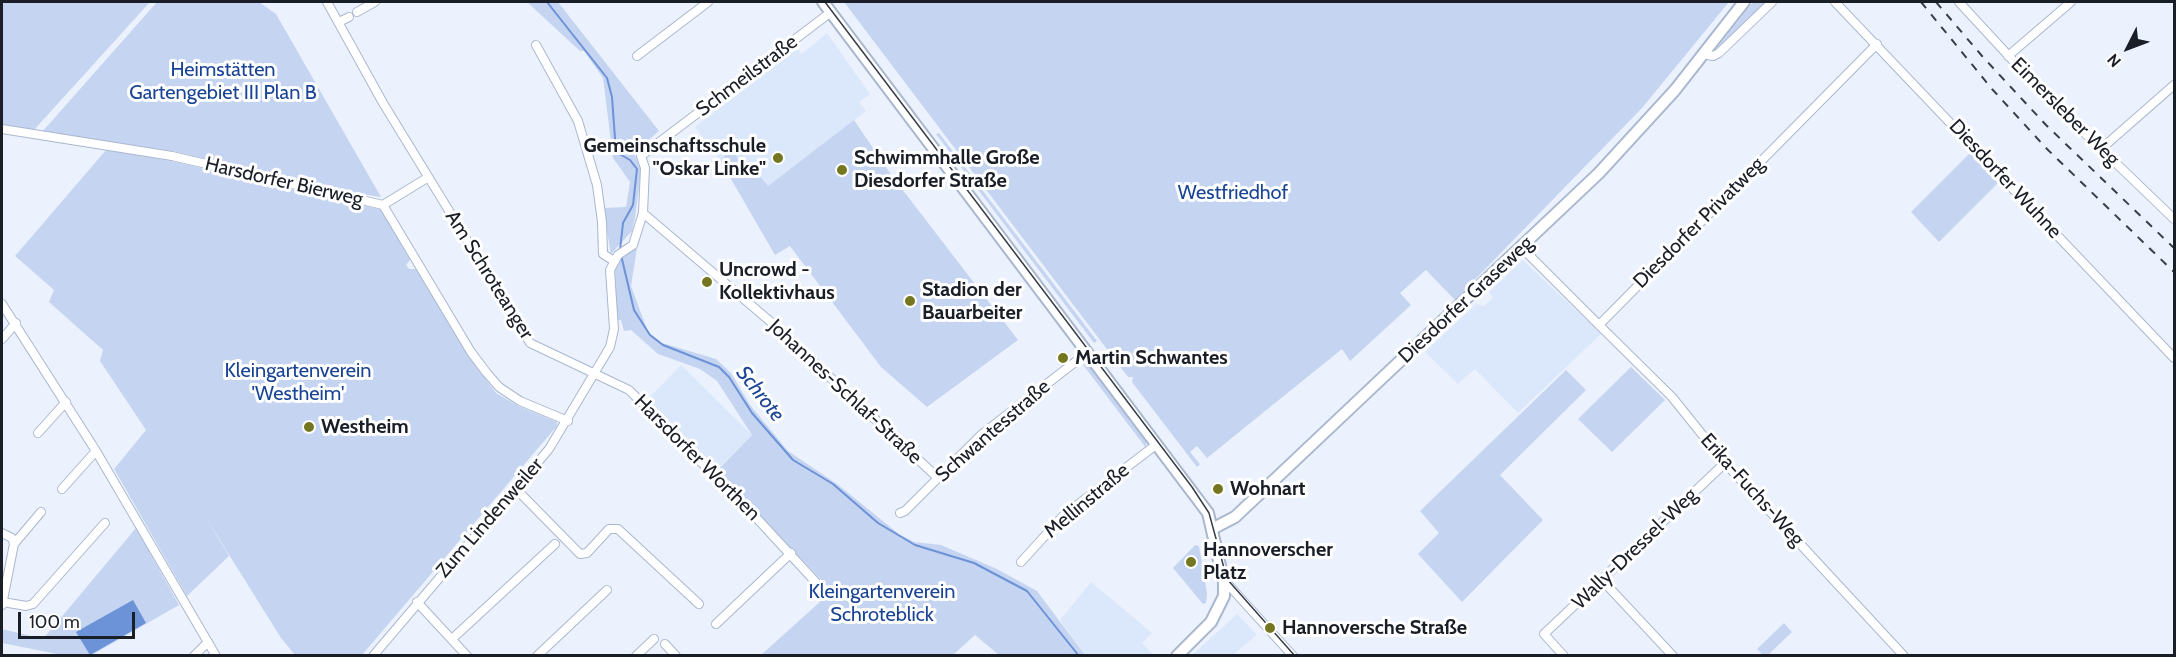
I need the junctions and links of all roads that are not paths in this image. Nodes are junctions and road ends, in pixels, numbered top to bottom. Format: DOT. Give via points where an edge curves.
graph roads {
  1 [pos="327,2"];
  2 [pos="375,2"];
  3 [pos="708,2"];
  4 [pos="823,2"];
  5 [pos="1744,2"];
  6 [pos="1772,2"];
  7 [pos="1835,2"];
  8 [pos="1959,2"];
  9 [pos="2071,2"];
  10 [pos="357,12"];
  11 [pos="831,12"];
  12 [pos="348,17"];
  13 [pos="339,22"];
  14 [pos="1876,44"];
  15 [pos="536,45"];
  16 [pos="1704,54"];
  17 [pos="637,56"];
  18 [pos="2008,56"];
  19 [pos="2175,85"];
  20 [pos="2,129"];
  21 [pos="2101,149"];
  22 [pos="428,178"];
  23 [pos="383,204"];
  24 [pos="643,213"];
  25 [pos="2175,219"];
  26 [pos="1522,248"];
  27 [pos="616,258"];
  28 [pos="2,304"];
  29 [pos="16,323"];
  30 [pos="1599,325"];
  31 [pos="2,339"];
  32 [pos="1088,352"];
  33 [pos="2175,358"];
  34 [pos="595,373"];
  35 [pos="66,402"];
  36 [pos="568,420"];
  37 [pos="38,433"];
  38 [pos="1157,444"];
  39 [pos="96,451"];
  40 [pos="1725,463"];
  41 [pos="938,478"];
  42 [pos="62,489"];
  43 [pos="516,489"];
  44 [pos="41,512"];
  45 [pos="900,513"];
  46 [pos="105,523"];
  47 [pos="1212,529"];
  48 [pos="2,533"];
  49 [pos="14,544"];
  50 [pos="555,544"];
  51 [pos="790,553"];
  52 [pos="1021,562"];
  53 [pos="1223,578"];
  54 [pos="1604,581"];
  55 [pos="607,590"];
  56 [pos="823,590"];
  57 [pos="417,603"];
  58 [pos="699,604"];
  59 [pos="2,605"];
  60 [pos="716,624"];
  61 [pos="452,639"];
  62 [pos="654,639"];
  63 [pos="207,642"];
  64 [pos="665,644"];
  65 [pos="194,656"];
  66 [pos="216,656"];
  67 [pos="373,656"];
  68 [pos="467,656"];
  69 [pos="537,656"];
  70 [pos="636,656"];
  71 [pos="676,656"];
  72 [pos="1177,656"];
  73 [pos="1293,656"];
  74 [pos="1564,656"];
  75 [pos="1673,656"];
  76 [pos="1904,656"];
  1 -- 13 [label="street, Am Schroteanger"];
  2 -- 10 [label="street"];
  3 -- 17 [label="street"];
  4 -- 11 [label="main road"];
  5 -- 16 [label="main road, Diesdorfer Graseweg"];
  6 -- 16 [label="street, Diesdorfer Graseweg" via="1719,53"];
  7 -- 14 [label="street, Diesdorfer Wuhne"];
  8 -- 18 [label="street, Eimersleber Weg"];
  9 -- 18 [label="street"];
  11 -- 24 [label="street, Schmeilstraße" via="641,156 645,168"];
  11 -- 32 [label="main road"];
  12 -- 13 [label="street"];
  13 -- 22 [label="street, Am Schroteanger"];
  14 -- 30 [label="street, Diesdorfer Privatweg"];
  14 -- 33 [label="street, Diesdorfer Wuhne"];
  15 -- 27 [label="street" via="578,121 597,184 603,254"];
  16 -- 26 [label="main road, Diesdorfer Graseweg" via="1619,152"];
  18 -- 21 [label="street, Eimersleber Weg"];
  19 -- 21 [label="street"];
  20 -- 23 [label="street, Harsdorfer Bierweg" via="172,156"];
  21 -- 25 [label="street, Eimersleber Weg"];
  22 -- 23 [label="street"];
  22 -- 34 [label="street, Am Schroteanger" via="530,343"];
  23 -- 36 [label="street, Harsdorfer Bierweg" via="486,372 520,401"];
  24 -- 27 [label="street, Schmeilstraße" via="631,248"];
  24 -- 41 [label="street, Johannes-Schlaf-Straße" via="772,323"];
  26 -- 30 [label="street"];
  26 -- 47 [label="main road, Diesdorfer Graseweg" via="1235,517"];
  27 -- 34 [label="street, Zum Lindenweiler" via="609,285 614,336"];
  28 -- 29 [label="street"];
  29 -- 31 [label="street"];
  29 -- 35 [label="street"];
  30 -- 40 [label="street, Erika-Fuchs-Weg" via="1672,397"];
  32 -- 38 [label="main road"];
  32 -- 41 [label="street, Schwantesstraße" via="1006,414"];
  34 -- 36 [label="street, Zum Lindenweiler"];
  34 -- 51 [label="street, Harsdorfer Worthen" via="632,392"];
  35 -- 37 [label="street"];
  35 -- 39 [label="street"];
  36 -- 43 [label="street, Zum Lindenweiler"];
  38 -- 47 [label="main road" via="1203,506"];
  38 -- 52 [label="street, Mellinstraße" via="1064,516"];
  39 -- 42 [label="street"];
  39 -- 63 [label="street"];
  40 -- 54 [label="street, Wally-Dressel-Weg"];
  40 -- 76 [label="street, Erika-Fuchs-Weg"];
  41 -- 45 [label="street, Schwantesstraße"];
  43 -- 57 [label="street, Zum Lindenweiler"];
  43 -- 58 [label="street" via="580,554 587,553 608,530 617,528"];
  44 -- 49 [label="street"];
  46 -- 59 [label="street" via="33,604"];
  47 -- 53 [label="main road"];
  48 -- 49 [label="street" via="12,538"];
  49 -- 59 [label="street"];
  50 -- 61 [label="street"];
  51 -- 56 [label="street, Harsdorfer Worthen"];
  51 -- 60 [label="street"];
  53 -- 72 [label="main road" via="1224,596 1215,616"];
  53 -- 73 [label="street"];
  54 -- 74 [label="street, Wally-Dressel-Weg" via="1544,634"];
  54 -- 75 [label="street"];
  55 -- 69 [label="street"];
  57 -- 61 [label="street"];
  57 -- 67 [label="street, Zum Lindenweiler"];
  61 -- 68 [label="street"];
  62 -- 70 [label="street"];
  63 -- 65 [label="street"];
  63 -- 66 [label="street"];
  64 -- 71 [label="street"];
}
